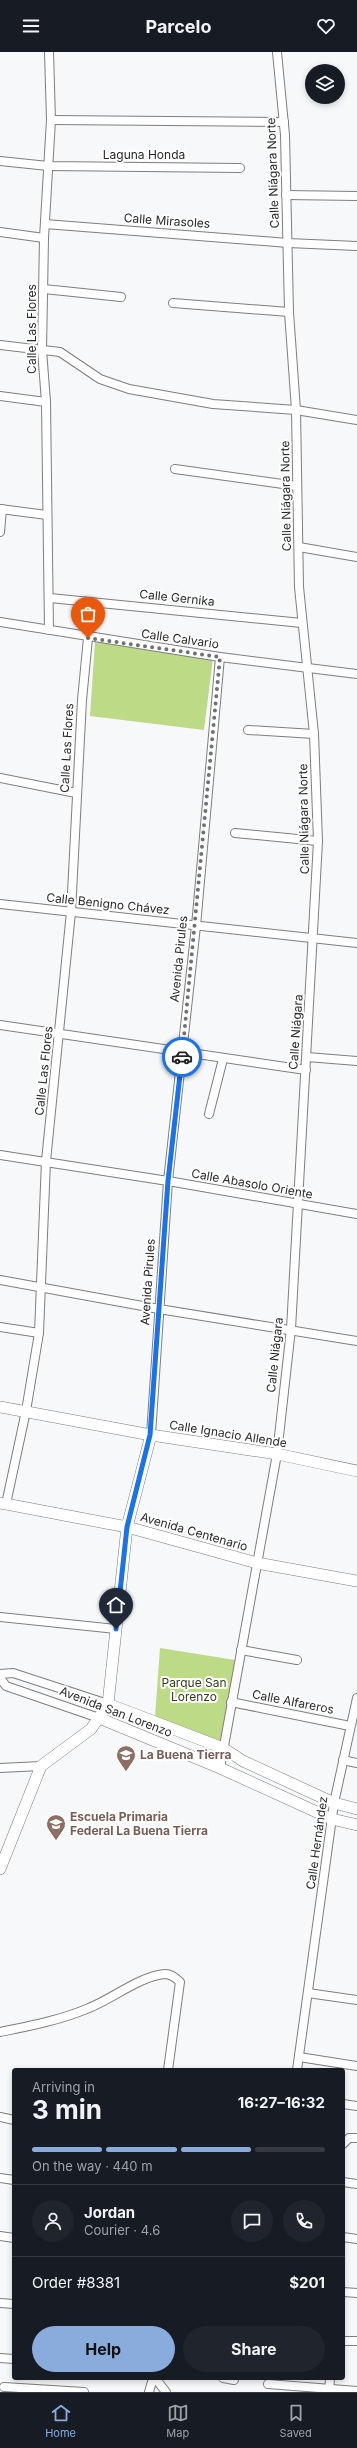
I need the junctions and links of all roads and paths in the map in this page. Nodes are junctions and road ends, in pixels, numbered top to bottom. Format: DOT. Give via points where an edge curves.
graph roads {
  1 [pos="49,52"];
  2 [pos="277,52"];
  3 [pos="50,120"];
  4 [pos="284,122"];
  5 [pos="0,161"];
  6 [pos="48,166"];
  7 [pos="240,168"];
  8 [pos="286,195"];
  9 [pos="357,196"];
  10 [pos="45,224"];
  11 [pos="0,232"];
  12 [pos="44,238"];
  13 [pos="288,243"];
  14 [pos="357,246"];
  15 [pos="44,289"];
  16 [pos="121,297"];
  17 [pos="173,303"];
  18 [pos="289,312"];
  19 [pos="0,344"];
  20 [pos="42,350"];
  21 [pos="0,396"];
  22 [pos="46,402"];
  23 [pos="296,410"];
  24 [pos="357,420"];
  25 [pos="176,469"];
  26 [pos="297,486"];
  27 [pos="1,509"];
  28 [pos="47,515"];
  29 [pos="0,532"];
  30 [pos="299,548"];
  31 [pos="357,557"];
  32 [pos="50,598"];
  33 [pos="0,622"];
  34 [pos="302,623"];
  35 [pos="49,630"];
  36 [pos="88,638"];
  37 [pos="220,657"];
  38 [pos="308,668"];
  39 [pos="357,674"];
  40 [pos="248,730"];
  41 [pos="314,734"];
  42 [pos="0,778"];
  43 [pos="76,793"];
  44 [pos="235,833"];
  45 [pos="318,840"];
  46 [pos="0,904"];
  47 [pos="71,912"];
  48 [pos="196,926"];
  49 [pos="314,940"];
  50 [pos="357,943"];
  51 [pos="0,1025"];
  52 [pos="60,1033"];
  53 [pos="182,1053"];
  54 [pos="307,1057"];
  55 [pos="223,1059"];
  56 [pos="357,1061"];
  57 [pos="306,1070"];
  58 [pos="209,1114"];
  59 [pos="0,1155"];
  60 [pos="46,1161"];
  61 [pos="168,1181"];
  62 [pos="298,1205"];
  63 [pos="357,1214"];
  64 [pos="0,1280"];
  65 [pos="40,1286"];
  66 [pos="159,1309"];
  67 [pos="0,1327"];
  68 [pos="291,1329"];
  69 [pos="39,1333"];
  70 [pos="357,1341"];
  71 [pos="0,1407"];
  72 [pos="26,1411"];
  73 [pos="150,1435"];
  74 [pos="277,1454"];
  75 [pos="357,1471"];
  76 [pos="3,1504"];
  77 [pos="127,1527"];
  78 [pos="258,1564"];
  79 [pos="357,1581"];
  80 [pos="0,1617"];
  81 [pos="116,1629"];
  82 [pos="241,1650"];
  83 [pos="297,1660"];
  84 [pos="0,1674"];
  85 [pos="0,1678"];
  86 [pos="357,1698"];
  87 [pos="231,1702"];
  88 [pos="108,1704"];
  89 [pos="99,1718"];
  90 [pos="350,1726"];
  91 [pos="222,1748"];
  92 [pos="343,1760"];
  93 [pos="357,1763"];
  94 [pos="40,1766"];
  95 [pos="0,1768"];
  96 [pos="220,1768"];
  97 [pos="334,1803"];
  98 [pos="357,1809"];
  99 [pos="332,1819"];
  100 [pos="357,1825"];
  101 [pos="0,1868"];
  102 [pos="308,1993"];
  103 [pos="357,2000"];
  104 [pos="0,2032"];
  105 [pos="299,2057"];
  106 [pos="357,2066"];
  107 [pos="336,2067"];
  108 [pos="168,2068"];
  109 [pos="297,2068"];
  110 [pos="345,2104"];
  111 [pos="357,2106"];
  112 [pos="0,2118"];
  113 [pos="12,2120"];
  114 [pos="357,2138"];
  115 [pos="345,2142"];
  116 [pos="0,2178"];
  117 [pos="12,2180"];
  118 [pos="345,2182"];
  119 [pos="357,2184"];
  120 [pos="0,2236"];
  121 [pos="345,2237"];
  122 [pos="12,2238"];
  123 [pos="357,2238"];
  124 [pos="345,2292"];
  125 [pos="357,2294"];
  126 [pos="0,2303"];
  127 [pos="12,2304"];
  128 [pos="345,2341"];
  129 [pos="357,2341"];
  130 [pos="0,2358"];
  131 [pos="12,2359"];
  132 [pos="153,2380"];
  133 [pos="156,2380"];
  134 [pos="330,2380"];
  135 [pos="268,2384"];
  136 [pos="4,2387"];
  137 [pos="329,2390"];
  138 [pos="357,2391"];
  139 [pos="84,2392"];
  140 [pos="149,2392"];
  141 [pos="166,2392"];
  1 -- 3 [label="street, Calle Las Flores"];
  2 -- 4 [label="street, Calle Niágara Norte"];
  3 -- 4 [label="street"];
  3 -- 6 [label="street, Calle Las Flores"];
  4 -- 8 [label="street, Calle Niágara Norte"];
  5 -- 6 [label="street, Laguna Honda"];
  6 -- 7 [label="street, Laguna Honda"];
  6 -- 10 [label="street, Calle Las Flores"];
  8 -- 9 [label="street"];
  8 -- 13 [label="street, Calle Niágara Norte"];
  10 -- 12 [label="street, Calle Las Flores"];
  10 -- 13 [label="street, Calle Mirasoles"];
  11 -- 12 [label="street"];
  12 -- 15 [label="street, Calle Las Flores"];
  13 -- 14 [label="street, Calle Mirasoles"];
  13 -- 18 [label="street, Calle Niágara Norte"];
  15 -- 16 [label="street"];
  15 -- 20 [label="street, Calle Las Flores"];
  17 -- 18 [label="street"];
  18 -- 23 [label="street, Calle Niágara Norte"];
  19 -- 20 [label="street"];
  20 -- 22 [label="street, Calle Las Flores"];
  20 -- 23 [label="street" via="60,352 100,379 117,386 213,404"];
  21 -- 22 [label="street"];
  22 -- 28 [label="street, Calle Las Flores"];
  23 -- 24 [label="street"];
  23 -- 26 [label="street, Calle Niágara Norte"];
  25 -- 26 [label="street"];
  26 -- 30 [label="street, Calle Niágara Norte"];
  27 -- 28 [label="street"];
  27 -- 29 [label="street"];
  28 -- 32 [label="street, Calle Las Flores"];
  30 -- 31 [label="street"];
  30 -- 34 [label="street, Calle Niágara Norte"];
  32 -- 34 [label="street, Calle Gernika"];
  32 -- 35 [label="street, Calle Las Flores"];
  33 -- 35 [label="street, Calle Calvario"];
  34 -- 38 [label="street, Calle Niágara Norte"];
  35 -- 36 [label="street, Calle Calvario"];
  36 -- 37 [label="street, Calle Calvario"];
  36 -- 43 [label="street, Calle Las Flores"];
  37 -- 38 [label="street, Calle Calvario"];
  37 -- 48 [label="street, Avenida Pirules"];
  38 -- 39 [label="street, Calle Calvario"];
  38 -- 41 [label="street, Calle Niágara Norte"];
  40 -- 41 [label="street"];
  41 -- 45 [label="street, Calle Niágara Norte"];
  42 -- 43 [label="street"];
  43 -- 47 [label="street, Calle Las Flores"];
  44 -- 45 [label="street"];
  45 -- 49 [label="street, Calle Niágara Norte"];
  46 -- 47 [label="street, Calle Benigno Chávez"];
  47 -- 48 [label="street, Calle Benigno Chávez"];
  47 -- 52 [label="street, Calle Las Flores"];
  48 -- 49 [label="street, Calle Benigno Chávez"];
  48 -- 53 [label="street, Avenida Pirules"];
  49 -- 50 [label="street, Calle Benigno Chávez"];
  49 -- 54 [label="street, Calle Niágara"];
  51 -- 52 [label="street"];
  52 -- 53 [label="street"];
  52 -- 60 [label="street, Calle Las Flores"];
  53 -- 55 [label="street"];
  53 -- 61 [label="street, Avenida Pirules"];
  54 -- 56 [label="street"];
  54 -- 57 [label="street, Calle Niágara"];
  55 -- 57 [label="street"];
  55 -- 58 [label="street"];
  57 -- 62 [label="street, Calle Niágara"];
  59 -- 60 [label="street, Calle Abasolo Oriente"];
  60 -- 61 [label="street, Calle Abasolo Oriente"];
  60 -- 65 [label="street, Calle Las Flores"];
  61 -- 62 [label="street, Calle Abasolo Oriente"];
  61 -- 66 [label="street, Avenida Pirules"];
  62 -- 63 [label="street, Calle Abasolo Oriente"];
  62 -- 68 [label="street, Calle Niágara"];
  64 -- 65 [label="street"];
  65 -- 66 [label="street"];
  65 -- 69 [label="street, Calle Las Flores"];
  66 -- 68 [label="street"];
  66 -- 73 [label="street, Avenida Pirules"];
  67 -- 69 [label="street"];
  68 -- 70 [label="street"];
  68 -- 74 [label="street, Calle Niágara"];
  69 -- 72 [label="street, Calle Las Flores"];
  71 -- 72 [label="street, Calle Ignacio Allende"];
  72 -- 73 [label="street, Calle Ignacio Allende"];
  72 -- 76 [label="street, Calle Las Flores"];
  73 -- 74 [label="street, Calle Ignacio Allende"];
  73 -- 77 [label="street, Avenida Pirules"];
  74 -- 75 [label="street, Calle Ignacio Allende"];
  74 -- 78 [label="street, Calle Niágara"];
  76 -- 77 [label="street, Avenida Centenario"];
  77 -- 78 [label="street, Avenida Centenario"];
  77 -- 81 [label="street, Avenida Pirules"];
  78 -- 79 [label="street, Avenida Centenario"];
  78 -- 82 [label="street, Calle Niágara"];
  80 -- 81 [label="street"];
  81 -- 88 [label="street, Avenida Pirules"];
  82 -- 83 [label="street"];
  82 -- 87 [label="street, Calle Niágara"];
  84 -- 88 [label="street, Avenida San Lorenzo" via="13,1673"];
  85 -- 89 [label="street, Avenida San Lorenzo" via="6,1686"];
  86 -- 90 [label="street, Calle Hernández"];
  87 -- 90 [label="street, Calle Alfareros"];
  87 -- 91 [label="street, Calle Niágara"];
  88 -- 89 [label="street, Avenida Pirules"];
  88 -- 91 [label="street, Avenida San Lorenzo"];
  89 -- 94 [label="street, Avenida Pirules" via="77,1741"];
  89 -- 96 [label="street, Avenida San Lorenzo"];
  90 -- 92 [label="street, Calle Hernández"];
  91 -- 96 [label="street, Calle Niágara"];
  91 -- 97 [label="street, Avenida San Lorenzo" via="243,1761"];
  92 -- 93 [label="street"];
  92 -- 97 [label="street, Calle Hernández"];
  94 -- 95 [label="street"];
  94 -- 101 [label="street"];
  96 -- 99 [label="street, Avenida San Lorenzo"];
  97 -- 98 [label="street, Avenida San Lorenzo"];
  97 -- 99 [label="street, Calle Hernández"];
  99 -- 100 [label="street, Avenida San Lorenzo"];
  99 -- 102 [label="street, Calle Hernández"];
  102 -- 103 [label="street"];
  102 -- 105 [label="street, Calle Hernández"];
  104 -- 108 [label="street" via="68,2016 90,2008 148,1978 167,1974 180,1982"];
  105 -- 107 [label="street"];
  105 -- 109 [label="street, Calle Hernández"];
  106 -- 107 [label="street"];
  110 -- 111 [label="street"];
  112 -- 113 [label="street"];
  114 -- 115 [label="street" via="349,2138"];
  116 -- 117 [label="street"];
  118 -- 119 [label="street"];
  120 -- 122 [label="street"];
  121 -- 123 [label="street"];
  124 -- 125 [label="street"];
  126 -- 127 [label="street"];
  128 -- 129 [label="street"];
  130 -- 131 [label="street"];
  132 -- 140 [label="street"];
  133 -- 141 [label="street"];
  134 -- 137 [label="street"];
  135 -- 137 [label="street"];
  136 -- 139 [label="street"];
  137 -- 138 [label="street"];
}
